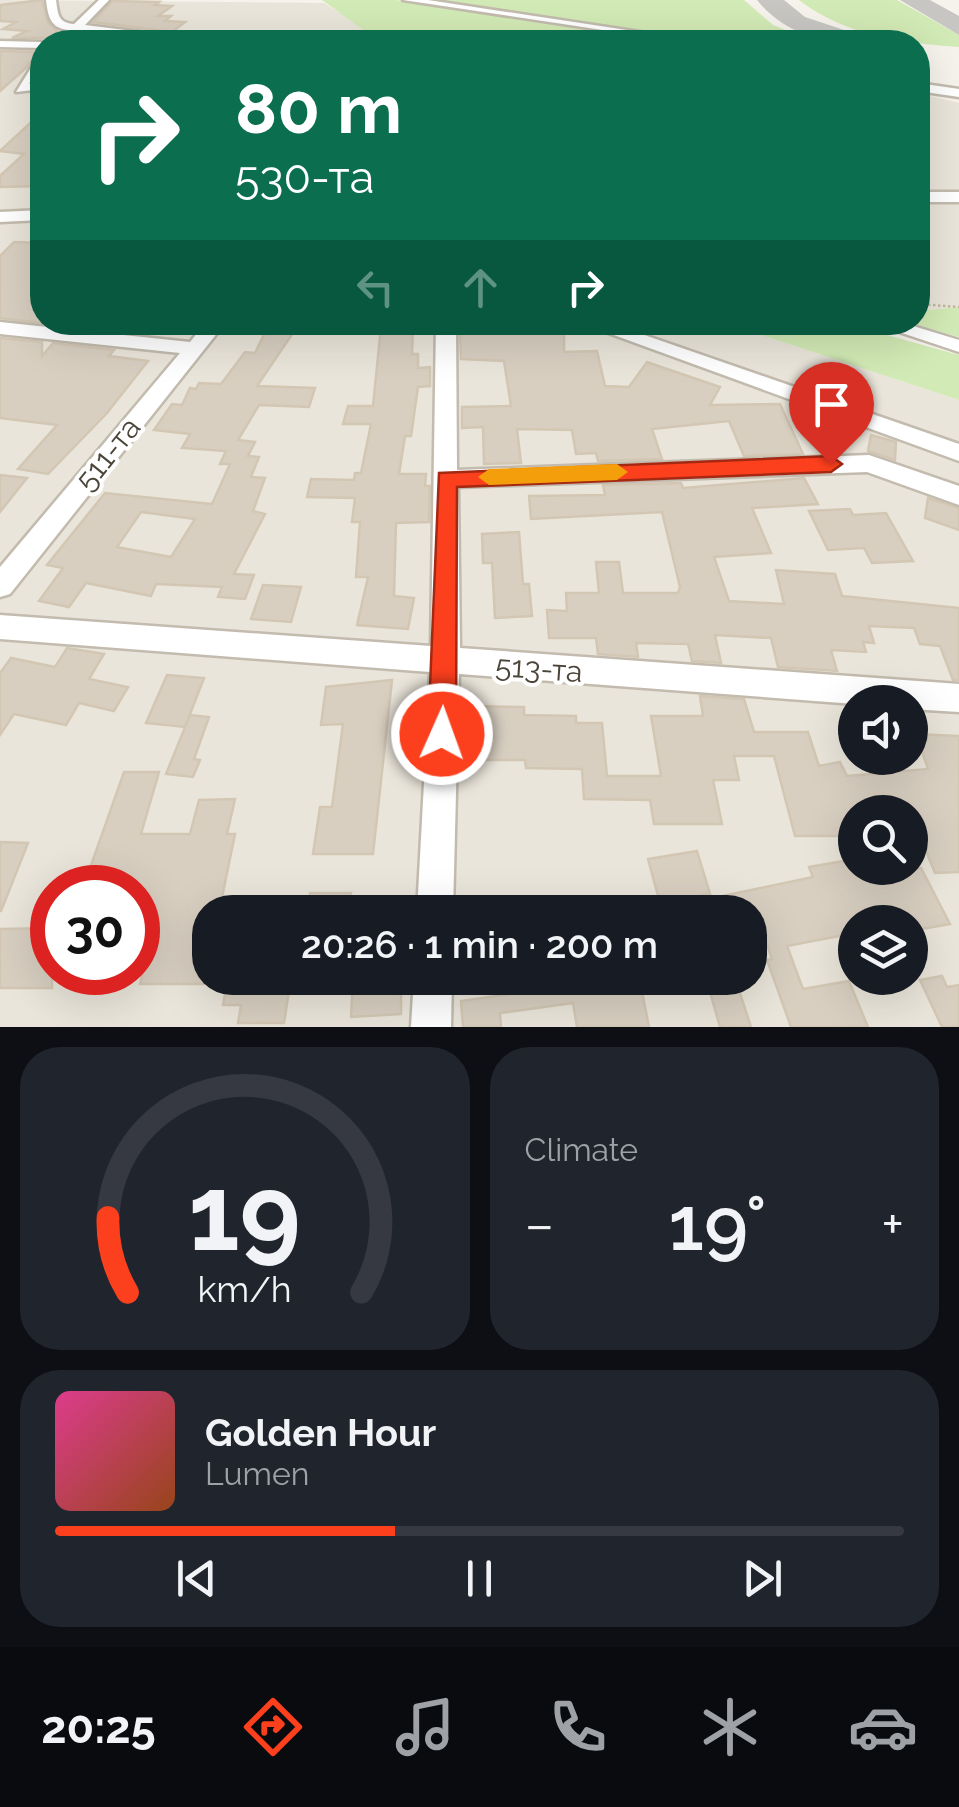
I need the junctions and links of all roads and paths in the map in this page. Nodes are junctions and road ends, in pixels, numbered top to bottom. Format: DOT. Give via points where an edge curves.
graph roads {
  1 [pos="51,0"];
  2 [pos="104,0"];
  3 [pos="408,0"];
  4 [pos="76,29"];
  5 [pos="87,30"];
  6 [pos="617,30"];
  7 [pos="0,44"];
  8 [pos="30,48"];
  9 [pos="30,70"];
  10 [pos="30,87"];
  11 [pos="20,88"];
  12 [pos="930,90"];
  13 [pos="959,96"];
  14 [pos="8,98"];
  15 [pos="930,197"];
  16 [pos="959,197"];
  17 [pos="30,216"];
  18 [pos="0,217"];
  19 [pos="930,305"];
  20 [pos="959,307"];
  21 [pos="0,328"];
  22 [pos="30,331"];
  23 [pos="65,335"];
  24 [pos="206,335"];
  25 [pos="446,335"];
  26 [pos="624,335"];
  27 [pos="922,335"];
  28 [pos="959,346"];
  29 [pos="196,349"];
  30 [pos="959,453"];
  31 [pos="446,479"];
  32 [pos="959,496"];
  33 [pos="1,583"];
  34 [pos="0,627"];
  35 [pos="445,662"];
  36 [pos="959,698"];
  37 [pos="436,895"];
  38 [pos="432,995"];
  39 [pos="431,1027"];
  1 -- 4 [label="street" via="53,18"];
  2 -- 4 [label="street"];
  3 -- 6 [label="street"];
  4 -- 5 [label="street"];
  7 -- 8 [label="street"];
  9 -- 11 [label="street"];
  10 -- 11 [label="street"];
  11 -- 14 [label="street"];
  12 -- 13 [label="street"];
  15 -- 16 [label="street"];
  17 -- 18 [label="street"];
  19 -- 20 [label="path"];
  21 -- 22 [label="street"];
  23 -- 29 [label="street"];
  24 -- 29 [label="street, 511-та"];
  25 -- 31 [label="street"];
  26 -- 30 [label="street"];
  27 -- 28 [label="street"];
  29 -- 33 [label="street, 511-та"];
  31 -- 32 [label="street" via="870,462"];
  31 -- 35 [label="street"];
  34 -- 35 [label="street, 513-та"];
  35 -- 36 [label="street, 513-та"];
  35 -- 37 [label="street"];
  38 -- 39 [label="street"];
}
